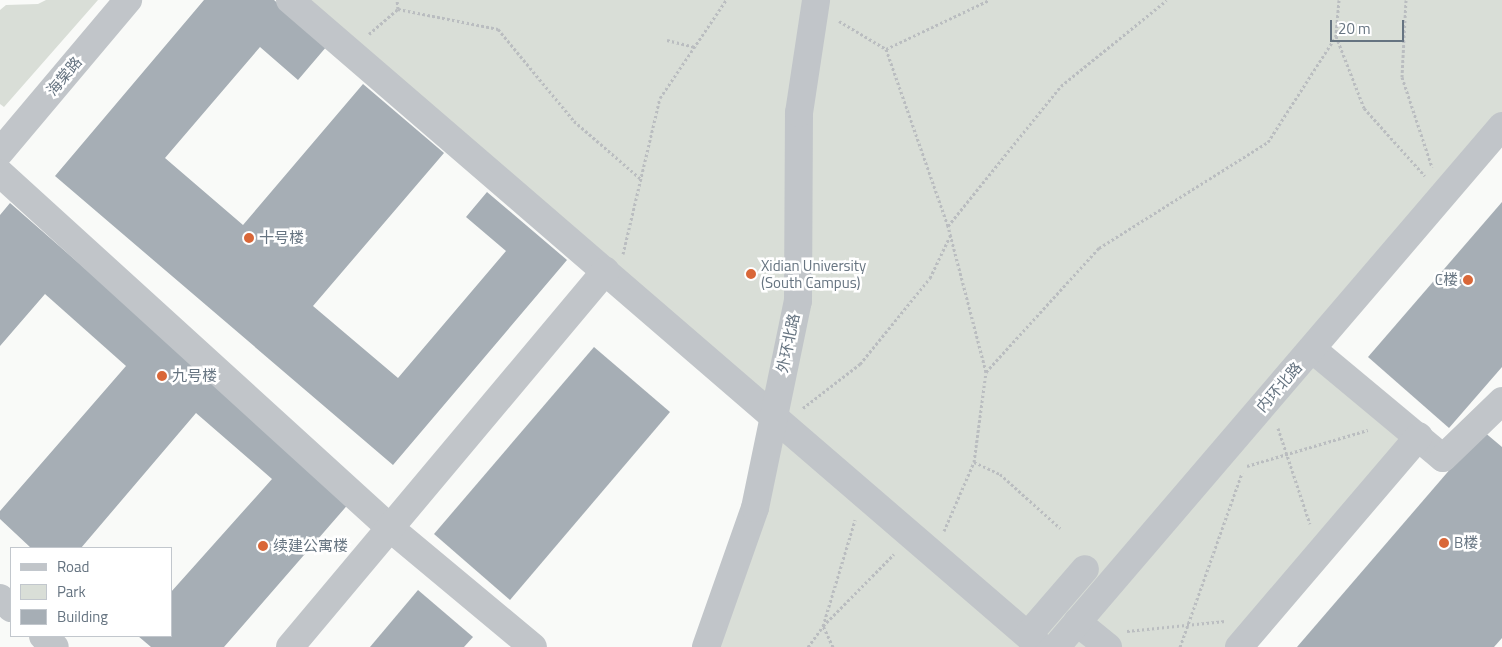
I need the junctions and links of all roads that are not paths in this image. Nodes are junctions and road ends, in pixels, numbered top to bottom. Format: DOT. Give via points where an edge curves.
graph roads {
  1 [pos="128,0"];
  2 [pos="290,0"];
  3 [pos="813,2"];
  4 [pos="1502,126"];
  5 [pos="0,152"];
  6 [pos="0,173"];
  7 [pos="611,276"];
  8 [pos="1312,349"];
  9 [pos="1502,401"];
  10 [pos="778,419"];
  11 [pos="1410,428"];
  12 [pos="390,528"];
  13 [pos="1086,570"];
  14 [pos="0,598"];
  15 [pos="10,607"];
  16 [pos="1092,634"];
  17 [pos="43,637"];
  18 [pos="1035,641"];
  19 [pos="55,647"];
  20 [pos="290,647"];
  21 [pos="532,647"];
  22 [pos="706,647"];
  23 [pos="1056,647"];
  24 [pos="1239,647"];
  1 -- 5 [label="lane, 海棠路"];
  2 -- 7 [label="lane"];
  3 -- 10 [label="lane, 外环北路" via="798,113 798,301"];
  4 -- 8 [label="lane, 内环北路"];
  6 -- 12 [label="lane"];
  7 -- 10 [label="lane"];
  7 -- 12 [label="lane"];
  8 -- 11 [label="lane"];
  8 -- 16 [label="lane, 内环北路" via="1198,481"];
  9 -- 11 [label="lane" via="1443,458"];
  10 -- 18 [label="lane"];
  10 -- 22 [label="lane, 外环北路" via="755,508"];
  11 -- 24 [label="lane" via="1319,552"];
  12 -- 20 [label="lane"];
  12 -- 21 [label="lane"];
  13 -- 18 [label="lane"];
  14 -- 15 [label="lane"];
  16 -- 23 [label="lane, 内环北路"];
  17 -- 19 [label="lane"];
}
